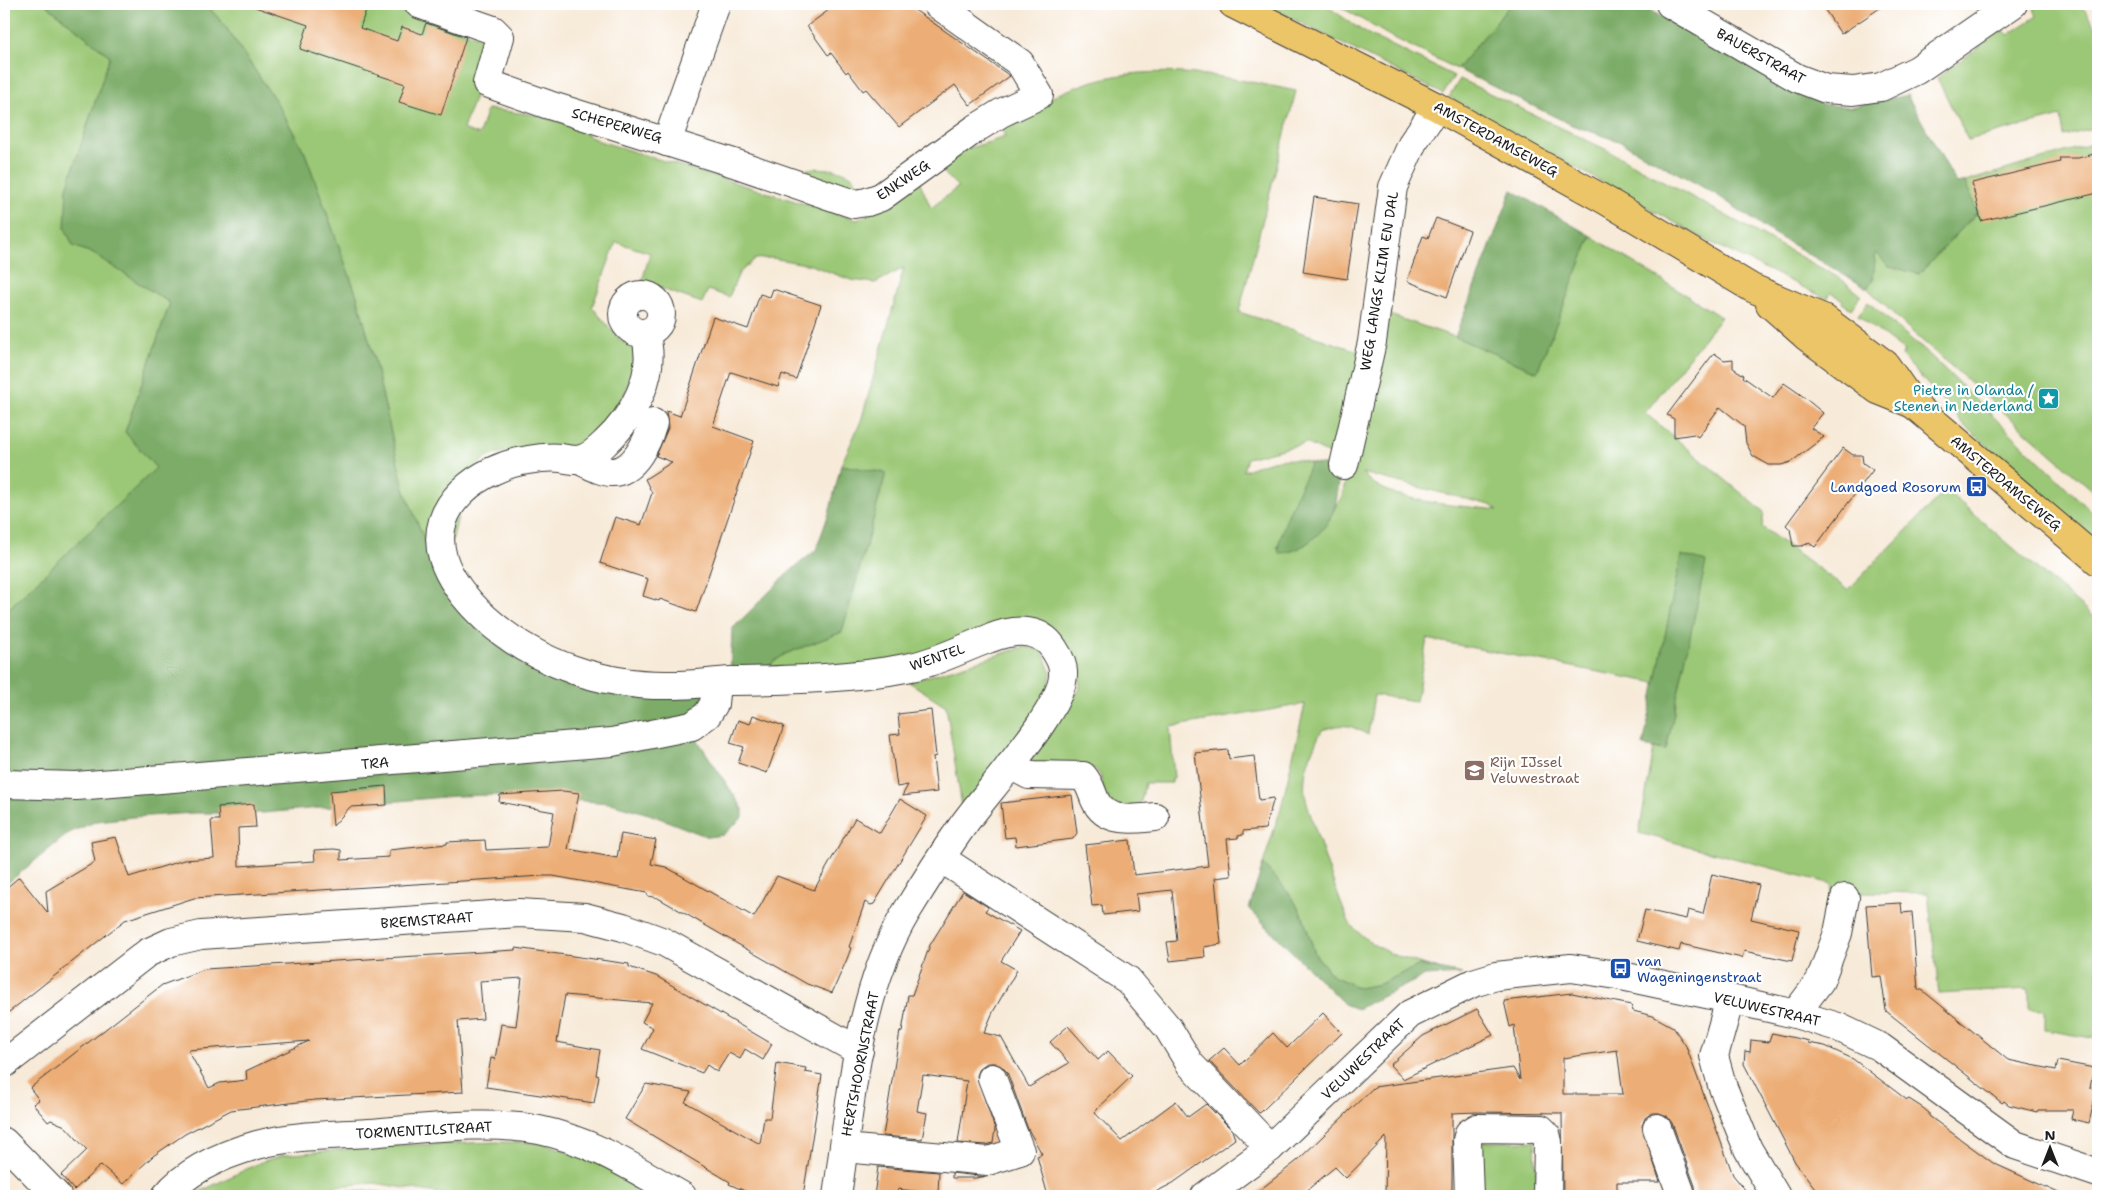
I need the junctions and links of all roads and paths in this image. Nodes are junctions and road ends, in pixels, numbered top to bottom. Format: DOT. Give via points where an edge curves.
graph roads {
  1 [pos="419,4"];
  2 [pos="716,4"];
  3 [pos="937,4"];
  4 [pos="1233,4"];
  5 [pos="1670,4"];
  6 [pos="2013,4"];
  7 [pos="1437,106"];
  8 [pos="668,142"];
  9 [pos="645,334"];
  10 [pos="653,423"];
  11 [pos="579,460"];
  12 [pos="1344,465"];
  13 [pos="2098,562"];
  14 [pos="716,682"];
  15 [pos="1010,765"];
  16 [pos="4,784"];
  17 [pos="1155,816"];
  18 [pos="942,859"];
  19 [pos="1845,898"];
  20 [pos="1730,999"];
  21 [pos="1795,1014"];
  22 [pos="859,1051"];
  23 [pos="4,1064"];
  24 [pos="992,1078"];
  25 [pos="1657,1128"];
  26 [pos="4,1142"];
  27 [pos="844,1148"];
  28 [pos="1270,1148"];
  29 [pos="2098,1173"];
  30 [pos="57,1196"];
  31 [pos="166,1196"];
  32 [pos="682,1196"];
  33 [pos="837,1196"];
  34 [pos="1205,1196"];
  35 [pos="1468,1196"];
  36 [pos="1547,1196"];
  37 [pos="1680,1196"];
  38 [pos="1776,1196"];
  1 -- 8 [label="street, SCHEPERWEG" via="492,30 500,37 487,84"];
  2 -- 8 [label="street, SCHEPERWEG"];
  3 -- 8 [label="street, ENKWEG" via="1020,63 1039,95 975,129 881,197 854,204"];
  4 -- 7 [label="main road, AMSTERDAMSEWEG"];
  5 -- 6 [label="street, BAUERSTRAAT" via="1797,78 1826,89 1853,91 1881,86 1917,70"];
  7 -- 12 [label="street, WEG LANGS KLIM EN DAL" via="1413,142 1393,187 1372,342"];
  7 -- 13 [label="main road, AMSTERDAMSEWEG" via="1605,200 1752,288 1823,318 1886,364 1913,404"];
  9 -- 11 [label="street" via="649,346 642,388 622,426 597,451"];
  10 -- 11 [label="street" via="647,441 629,465 621,470 612,472"];
  11 -- 14 [label="street, WENTEL" via="516,462 469,484 453,500 442,518 442,557 449,573 470,604 503,634 536,655 571,670 670,686"];
  14 -- 15 [label="street, WENTEL" via="791,681 887,671 917,666 1009,631 1031,632 1047,639 1064,672 1057,700"];
  14 -- 16 [label="street, TRA" via="714,704 707,715 692,726 612,742 76,786"];
  15 -- 17 [label="street" via="1028,775 1082,776 1091,785 1096,802 1106,813 1123,820"];
  15 -- 18 [label="street, WENTEL" via="961,827"];
  18 -- 22 [label="street, HERTSHOORNSTRAAT" via="905,915 877,973"];
  18 -- 28 [label="street" via="1128,980 1168,1028 1190,1064"];
  19 -- 21 [label="street" via="1838,933 1820,980"];
  20 -- 21 [label="street, VELUWESTRAAT"];
  20 -- 28 [label="street, VELUWESTRAAT" via="1571,968 1496,976 1473,983 1410,1014"];
  20 -- 38 [label="street" via="1714,1056 1748,1149"];
  21 -- 29 [label="street, VELUWESTRAAT" via="1838,1027 1880,1047 2015,1145"];
  22 -- 23 [label="street, BREMSTRAAT" via="652,937 585,917 519,913 201,936 171,942 147,953"];
  22 -- 27 [label="street, HERTSHOORNSTRAAT"];
  24 -- 27 [label="street" via="1020,1152 988,1161"];
  25 -- 37 [label="street"];
  26 -- 30 [label="street"];
  27 -- 33 [label="street, HERTSHOORNSTRAAT"];
  28 -- 34 [label="street, VELUWESTRAAT"];
  31 -- 32 [label="street, TORMENTILSTRAAT" via="212,1162 256,1145 292,1138 496,1126 539,1130 592,1145"];
  35 -- 36 [label="street" via="1467,1140 1469,1133 1477,1128 1541,1129 1548,1142"];
}
